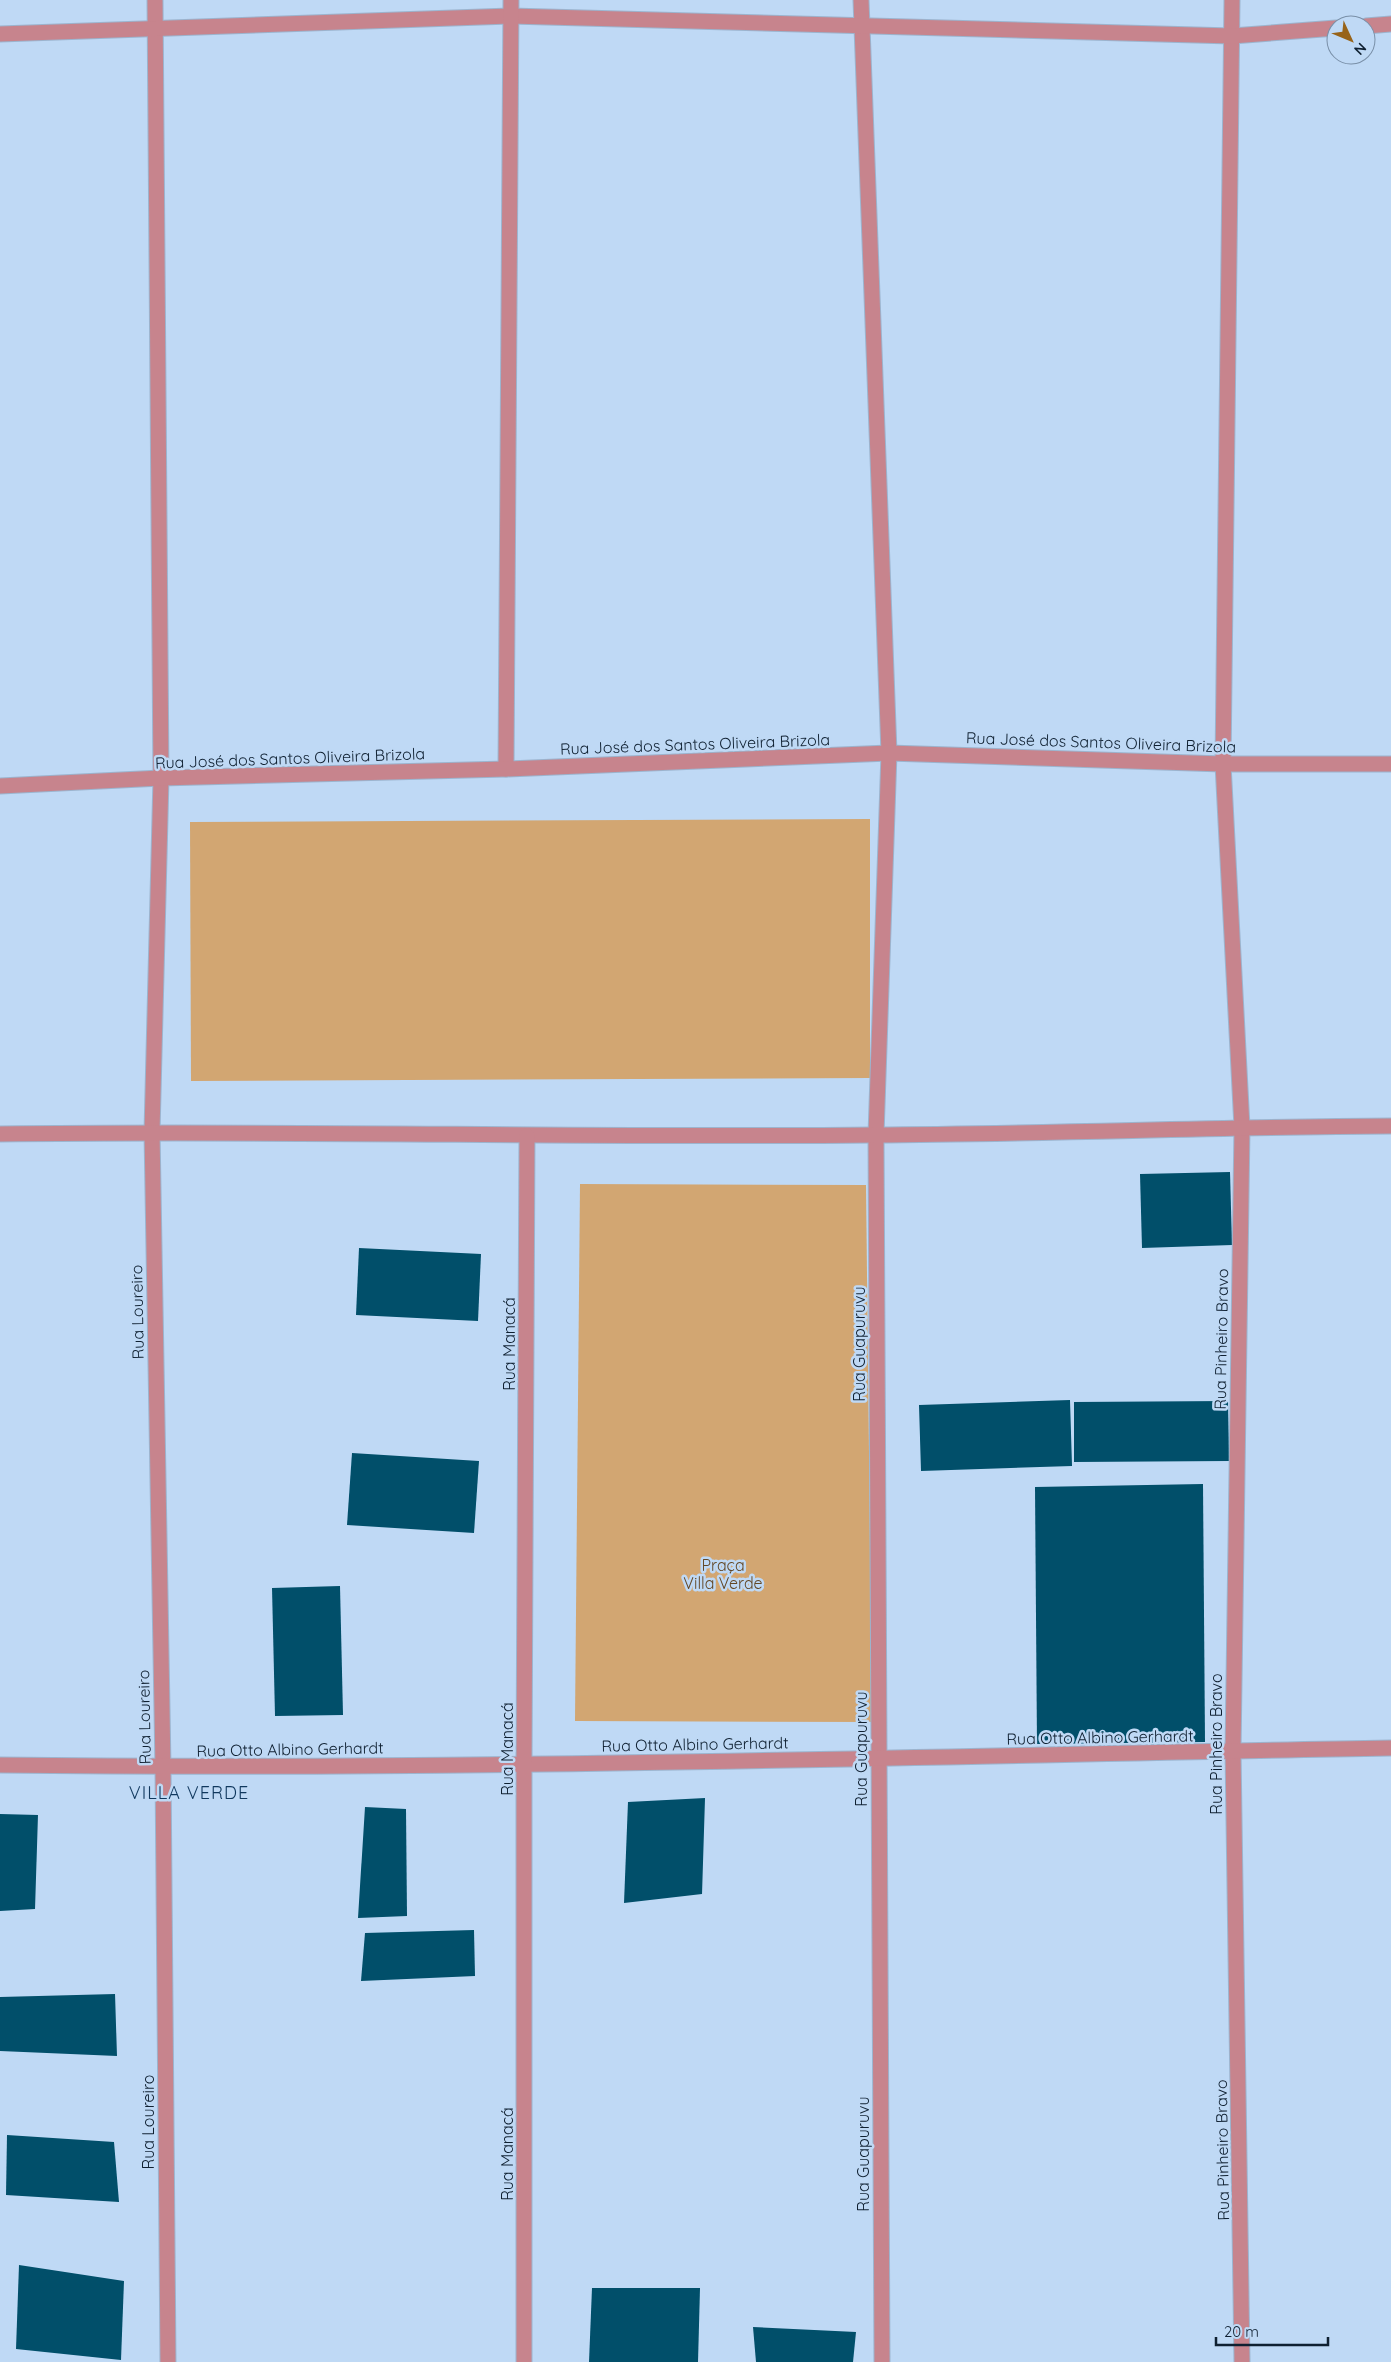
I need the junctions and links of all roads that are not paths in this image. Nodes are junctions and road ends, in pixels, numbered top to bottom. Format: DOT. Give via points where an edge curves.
graph roads {
  1 [pos="155,0"];
  2 [pos="511,0"];
  3 [pos="861,0"];
  4 [pos="1232,0"];
  5 [pos="511,16"];
  6 [pos="1391,24"];
  7 [pos="1376,25"];
  8 [pos="861,27"];
  9 [pos="155,28"];
  10 [pos="1326,29"];
  11 [pos="0,34"];
  12 [pos="1232,36"];
  13 [pos="889,753"];
  14 [pos="1223,764"];
  15 [pos="1391,764"];
  16 [pos="506,769"];
  17 [pos="161,778"];
  18 [pos="0,786"];
  19 [pos="1391,1126"];
  20 [pos="1242,1127"];
  21 [pos="152,1132"];
  22 [pos="0,1134"];
  23 [pos="876,1135"];
  24 [pos="527,1136"];
  25 [pos="1391,1748"];
  26 [pos="1233,1751"];
  27 [pos="878,1760"];
  28 [pos="524,1763"];
  29 [pos="0,1766"];
  30 [pos="163,1768"];
  31 [pos="168,2362"];
  32 [pos="524,2362"];
  33 [pos="882,2362"];
  34 [pos="1242,2362"];
  1 -- 9 [label="street, Rua Loureiro"];
  2 -- 5 [label="street"];
  3 -- 8 [label="street, Rua Guapuruvu"];
  4 -- 12 [label="street, Rua Pinheiro Bravo"];
  5 -- 8 [label="street"];
  5 -- 9 [label="street"];
  5 -- 16 [label="street"];
  6 -- 7 [label="street"];
  8 -- 12 [label="street"];
  8 -- 13 [label="street, Rua Guapuruvu"];
  9 -- 11 [label="street"];
  9 -- 17 [label="street, Rua Loureiro"];
  10 -- 12 [label="street"];
  12 -- 14 [label="street, Rua Pinheiro Bravo"];
  13 -- 14 [label="street, Rua José dos Santos Oliveira Brizola"];
  13 -- 16 [label="street, Rua José dos Santos Oliveira Brizola"];
  13 -- 23 [label="street, Rua Guapuruvu"];
  14 -- 15 [label="street, Rua José dos Santos Oliveira Brizola"];
  14 -- 20 [label="street, Rua Pinheiro Bravo"];
  16 -- 17 [label="street, Rua José dos Santos Oliveira Brizola"];
  17 -- 18 [label="street, Rua José dos Santos Oliveira Brizola"];
  17 -- 21 [label="street, Rua Loureiro"];
  19 -- 20 [label="street"];
  20 -- 23 [label="street"];
  20 -- 26 [label="street, Rua Pinheiro Bravo"];
  21 -- 22 [label="street"];
  21 -- 24 [label="street"];
  21 -- 30 [label="street, Rua Loureiro"];
  23 -- 24 [label="street"];
  23 -- 27 [label="street, Rua Guapuruvu"];
  24 -- 28 [label="street, Rua Manacá"];
  25 -- 26 [label="street, Rua Otto Albino Gerhardt"];
  26 -- 27 [label="street, Rua Otto Albino Gerhardt"];
  26 -- 34 [label="street, Rua Pinheiro Bravo"];
  27 -- 28 [label="street, Rua Otto Albino Gerhardt"];
  27 -- 33 [label="street, Rua Guapuruvu"];
  28 -- 30 [label="street, Rua Otto Albino Gerhardt"];
  28 -- 32 [label="street, Rua Manacá"];
  29 -- 30 [label="street, Rua Otto Albino Gerhardt"];
  30 -- 31 [label="street, Rua Loureiro"];
}
